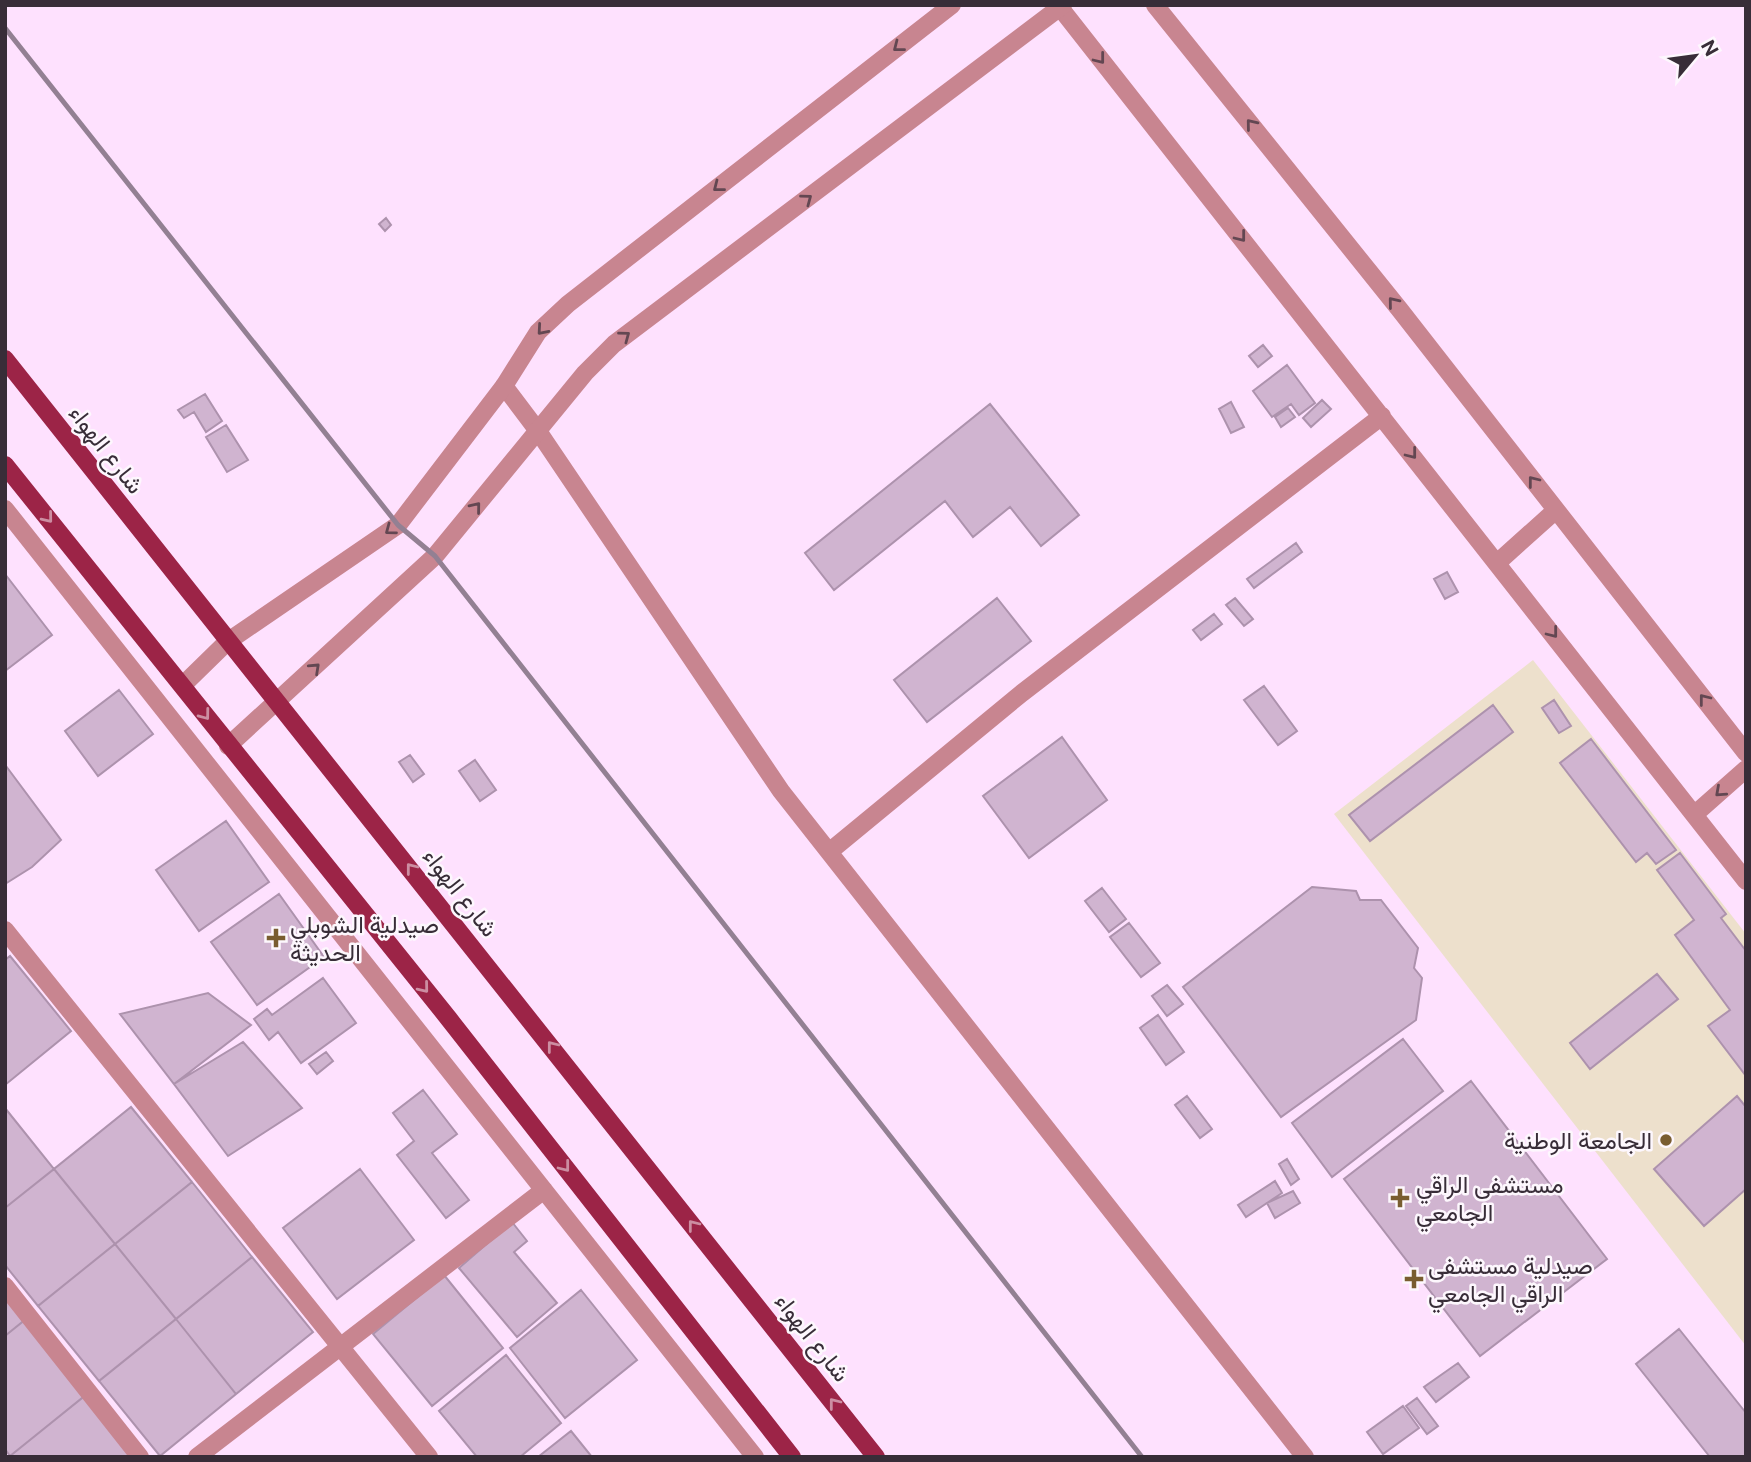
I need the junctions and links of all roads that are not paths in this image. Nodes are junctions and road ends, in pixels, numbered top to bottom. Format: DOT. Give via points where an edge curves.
graph roads {
  1 [pos="952,5"];
  2 [pos="1155,5"];
  3 [pos="1060,6"];
  4 [pos="5,359"];
  5 [pos="504,386"];
  6 [pos="1382,416"];
  7 [pos="538,430"];
  8 [pos="5,465"];
  9 [pos="5,509"];
  10 [pos="1556,510"];
  11 [pos="1497,563"];
  12 [pos="227,642"];
  13 [pos="183,685"];
  14 [pos="279,702"];
  15 [pos="228,746"];
  16 [pos="1746,752"];
  17 [pos="1746,769"];
  18 [pos="1695,814"];
  19 [pos="829,852"];
  20 [pos="1743,869"];
  21 [pos="5,930"];
  22 [pos="544,1190"];
  23 [pos="5,1286"];
  24 [pos="341,1346"];
  25 [pos="140,1457"];
  26 [pos="197,1457"];
  27 [pos="429,1457"];
  28 [pos="755,1457"];
  29 [pos="792,1457"];
  30 [pos="877,1457"];
  31 [pos="1305,1457"];
  1 -- 5 [label="street, one-way" via="568,304 538,332"];
  10 -- 2 [label="street, one-way"];
  3 -- 6 [label="street, one-way"];
  7 -- 3 [label="street, one-way" via="614,344"];
  4 -- 12 [label="main road, شارع الهواء"];
  5 -- 7 [label="street"];
  5 -- 12 [label="street, one-way" via="398,525"];
  6 -- 11 [label="street, one-way"];
  6 -- 19 [label="street" via="1022,693"];
  14 -- 7 [label="street, one-way" via="435,556"];
  7 -- 19 [label="street" via="781,792"];
  8 -- 13 [label="main road, one-way"];
  9 -- 22 [label="street"];
  10 -- 11 [label="street"];
  16 -- 10 [label="street, one-way"];
  11 -- 18 [label="street, one-way"];
  12 -- 13 [label="street"];
  12 -- 14 [label="main road, شارع الهواء"];
  13 -- 15 [label="main road, one-way"];
  14 -- 15 [label="street"];
  30 -- 14 [label="main road, شارع الهواء, one-way"];
  15 -- 29 [label="main road, one-way"];
  17 -- 18 [label="street, one-way"];
  18 -- 20 [label="street"];
  19 -- 31 [label="street"];
  21 -- 24 [label="street"];
  22 -- 24 [label="street"];
  22 -- 28 [label="street"];
  23 -- 25 [label="street"];
  24 -- 26 [label="street"];
  24 -- 27 [label="street"];
}
